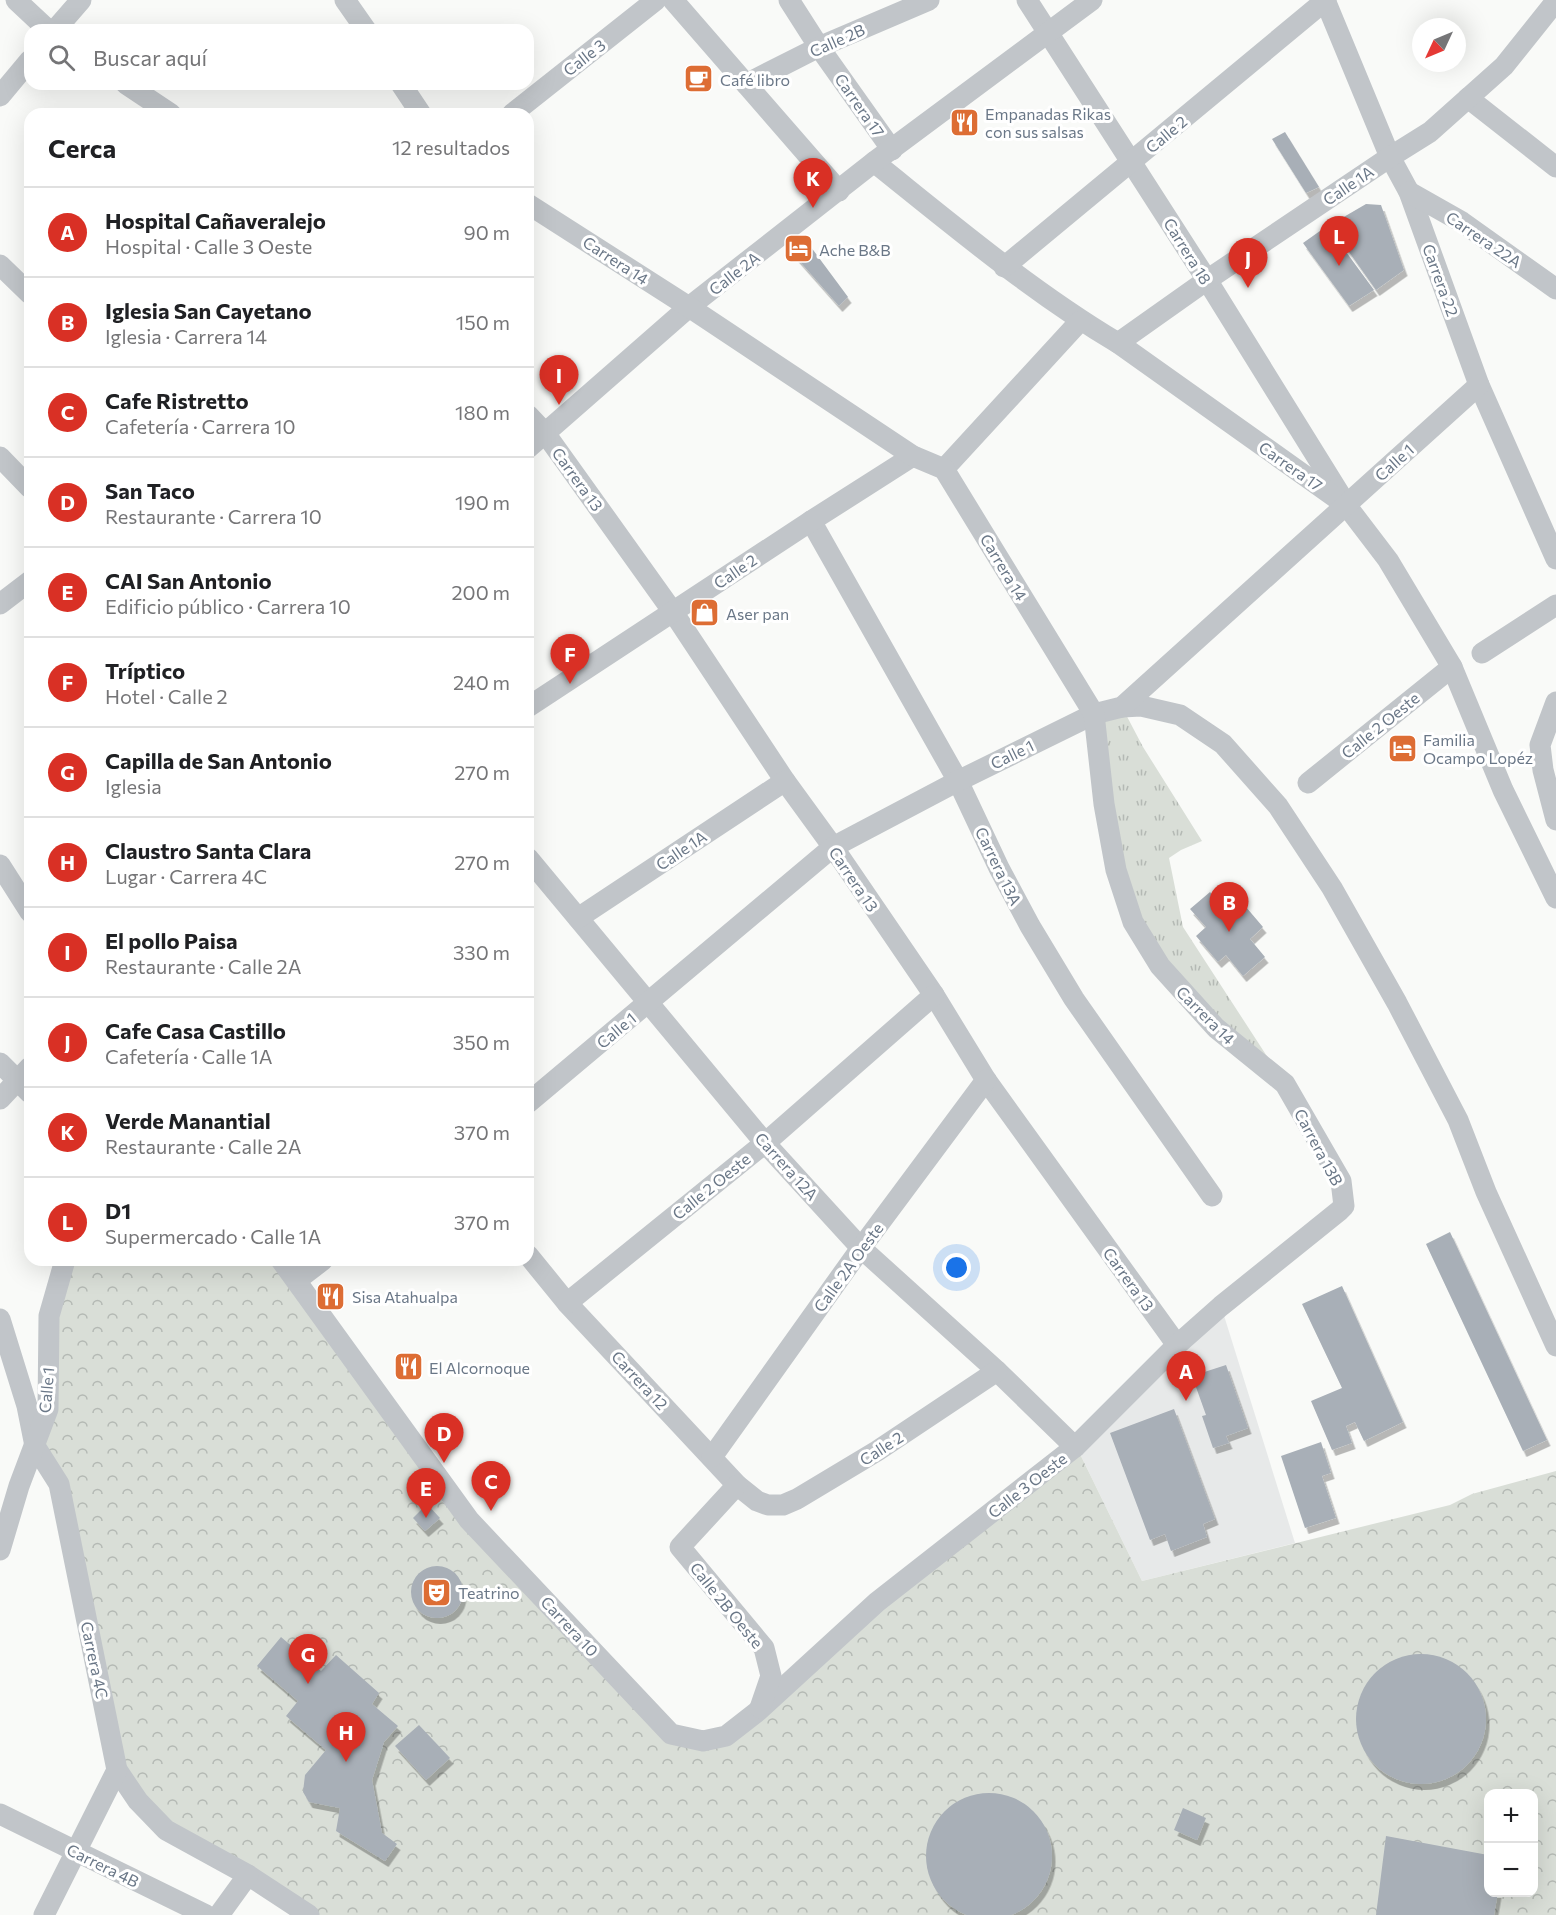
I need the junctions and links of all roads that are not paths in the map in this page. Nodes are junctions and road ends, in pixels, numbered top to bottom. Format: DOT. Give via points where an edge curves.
graph roads {
  1 [pos="16,0"];
  2 [pos="81,0"];
  3 [pos="345,0"];
  4 [pos="656,0"];
  5 [pos="673,0"];
  6 [pos="789,0"];
  7 [pos="929,0"];
  8 [pos="1027,0"];
  9 [pos="1092,0"];
  10 [pos="1325,0"];
  11 [pos="1556,2"];
  12 [pos="42,24"];
  13 [pos="60,24"];
  14 [pos="362,24"];
  15 [pos="1049,34"];
  16 [pos="819,47"];
  17 [pos="24,67"];
  18 [pos="746,84"];
  19 [pos="135,90"];
  20 [pos="405,90"];
  21 [pos="0,96"];
  22 [pos="1468,98"];
  23 [pos="162,108"];
  24 [pos="418,108"];
  25 [pos="520,108"];
  26 [pos="892,150"];
  27 [pos="1390,157"];
  28 [pos="874,162"];
  29 [pos="1132,162"];
  30 [pos="1556,167"];
  31 [pos="839,191"];
  32 [pos="1409,192"];
  33 [pos="534,208"];
  34 [pos="0,265"];
  35 [pos="1004,267"];
  36 [pos="1207,280"];
  37 [pos="24,288"];
  38 [pos="1556,289"];
  39 [pos="689,307"];
  40 [pos="1080,321"];
  41 [pos="1118,343"];
  42 [pos="1479,385"];
  43 [pos="534,421"];
  44 [pos="545,433"];
  45 [pos="534,443"];
  46 [pos="913,456"];
  47 [pos="0,458"];
  48 [pos="944,469"];
  49 [pos="24,482"];
  50 [pos="1346,505"];
  51 [pos="811,521"];
  52 [pos="1556,559"];
  53 [pos="24,586"];
  54 [pos="0,604"];
  55 [pos="1556,605"];
  56 [pos="673,612"];
  57 [pos="1482,653"];
  58 [pos="1452,667"];
  59 [pos="1556,702"];
  60 [pos="534,703"];
  61 [pos="1122,707"];
  62 [pos="1094,714"];
  63 [pos="785,781"];
  64 [pos="958,781"];
  65 [pos="1308,783"];
  66 [pos="1556,820"];
  67 [pos="833,847"];
  68 [pos="0,865"];
  69 [pos="534,865"];
  70 [pos="1556,898"];
  71 [pos="24,903"];
  72 [pos="578,918"];
  73 [pos="934,995"];
  74 [pos="649,1002"];
  75 [pos="0,1063"];
  76 [pos="24,1079"];
  77 [pos="986,1080"];
  78 [pos="24,1081"];
  79 [pos="1285,1084"];
  80 [pos="534,1098"];
  81 [pos="0,1099"];
  82 [pos="765,1143"];
  83 [pos="1212,1196"];
  84 [pos="1340,1211"];
  85 [pos="861,1248"];
  86 [pos="534,1262"];
  87 [pos="63,1266"];
  88 [pos="286,1266"];
  89 [pos="315,1266"];
  90 [pos="297,1280"];
  91 [pos="567,1303"];
  92 [pos="1,1324"];
  93 [pos="1176,1346"];
  94 [pos="1556,1346"];
  95 [pos="997,1371"];
  96 [pos="35,1446"];
  97 [pos="1075,1447"];
  98 [pos="712,1457"];
  99 [pos="737,1485"];
  100 [pos="757,1501"];
  101 [pos="0,1550"];
  102 [pos="758,1711"];
  103 [pos="703,1741"];
  104 [pos="117,1770"];
  105 [pos="0,1814"];
  106 [pos="76,1852"];
  107 [pos="248,1875"];
  108 [pos="44,1915"];
  109 [pos="206,1915"];
  110 [pos="219,1915"];
  111 [pos="309,1915"];
  1 -- 12 [label="street"];
  2 -- 13 [label="street"];
  3 -- 14 [label="street"];
  4 -- 25 [label="street, Calle 3"];
  5 -- 18 [label="street"];
  6 -- 16 [label="street, Carrera 17"];
  7 -- 16 [label="street, Calle 2B"];
  8 -- 15 [label="street, Carrera 18"];
  9 -- 15 [label="street, Calle 2A"];
  10 -- 27 [label="street, Carrera 22"];
  10 -- 29 [label="street, Calle 2"];
  11 -- 22 [label="street, Calle 1A" via="1504,66"];
  15 -- 26 [label="street, Calle 2A"];
  15 -- 29 [label="street, Carrera 18"];
  16 -- 18 [label="street, Calle 2B"];
  16 -- 26 [label="street, Carrera 17"];
  17 -- 21 [label="street"];
  18 -- 31 [label="street"];
  19 -- 23 [label="street"];
  20 -- 24 [label="street"];
  22 -- 27 [label="street, Calle 1A" via="1430,132"];
  22 -- 30 [label="street"];
  26 -- 28 [label="street, Calle 2A"];
  27 -- 32 [label="street, Carrera 22"];
  27 -- 36 [label="street, Calle 1A"];
  28 -- 31 [label="street, Calle 2A"];
  28 -- 35 [label="street, Carrera 17"];
  29 -- 35 [label="street, Calle 2"];
  29 -- 36 [label="street, Carrera 18"];
  31 -- 39 [label="street, Calle 2A"];
  32 -- 38 [label="street, Carrera 22A" via="1462,222"];
  32 -- 42 [label="street, Carrera 22"];
  33 -- 39 [label="street, Carrera 14"];
  34 -- 37 [label="street"];
  35 -- 40 [label="street, Carrera 17"];
  36 -- 41 [label="street, Calle 1A"];
  36 -- 50 [label="street, Carrera 18"];
  39 -- 44 [label="street, Calle 2A"];
  39 -- 46 [label="street, Carrera 14"];
  40 -- 41 [label="street, Carrera 17"];
  40 -- 48 [label="street"];
  41 -- 50 [label="street, Carrera 17"];
  42 -- 50 [label="street, Calle 1"];
  42 -- 52 [label="street, Carrera 22"];
  43 -- 44 [label="street, Carrera 13"];
  44 -- 45 [label="street, Calle 2A"];
  44 -- 56 [label="street, Carrera 13"];
  46 -- 48 [label="street, Carrera 14"];
  46 -- 51 [label="street, Calle 2"];
  47 -- 49 [label="street"];
  48 -- 62 [label="street, Carrera 14"];
  50 -- 58 [label="street, Carrera 17" via="1388,560"];
  50 -- 61 [label="street, Calle 1"];
  51 -- 56 [label="street, Calle 2"];
  51 -- 64 [label="street, Carrera 13A"];
  53 -- 54 [label="street"];
  55 -- 57 [label="street"];
  56 -- 60 [label="street, Calle 2"];
  56 -- 63 [label="street, Carrera 13"];
  58 -- 65 [label="street, Calle 2 Oeste"];
  58 -- 70 [label="street, Carrera 17" via="1503,790"];
  59 -- 66 [label="street" via="1540,745"];
  61 -- 62 [label="street, Calle 1"];
  61 -- 94 [label="street" via="1141,706 1180,715 1222,744 1278,806 1332,888 1458,1120"];
  62 -- 64 [label="street, Calle 1"];
  62 -- 79 [label="street, Carrera 14" via="1114,859 1133,922 1160,966 1216,1028"];
  63 -- 67 [label="street, Carrera 13"];
  63 -- 72 [label="street, Calle 1A"];
  64 -- 67 [label="street, Calle 1"];
  64 -- 83 [label="street, Carrera 13A" via="999,868 1074,999"];
  67 -- 73 [label="street, Carrera 13"];
  67 -- 74 [label="street, Calle 1"];
  68 -- 71 [label="street"];
  69 -- 72 [label="street, Carrera 12A"];
  72 -- 74 [label="street, Carrera 12A"];
  73 -- 77 [label="street, Carrera 13"];
  73 -- 82 [label="street, Calle 2 Oeste"];
  74 -- 80 [label="street, Calle 1"];
  74 -- 82 [label="street, Carrera 12A"];
  75 -- 76 [label="street"];
  77 -- 85 [label="street, Calle 2A Oeste"];
  77 -- 93 [label="street, Carrera 13"];
  78 -- 81 [label="street"];
  79 -- 84 [label="street, Carrera 13B" via="1341,1181 1344,1206"];
  82 -- 85 [label="street, Carrera 12A"];
  82 -- 91 [label="street, Calle 2 Oeste"];
  84 -- 93 [label="street, Calle 3 Oeste"];
  85 -- 95 [label="street, Carrera 12A"];
  85 -- 98 [label="street, Calle 2A Oeste"];
  86 -- 91 [label="street, Carrera 12"];
  87 -- 96 [label="street, Calle 1" via="50,1316 48,1409"];
  88 -- 90 [label="street, Carrera 10"];
  89 -- 90 [label="street"];
  90 -- 103 [label="street, Carrera 10" via="470,1520 671,1734"];
  91 -- 98 [label="street, Carrera 12"];
  92 -- 96 [label="street, Carrera 4C" via="27,1406"];
  93 -- 97 [label="street, Calle 3 Oeste"];
  95 -- 97 [label="street, Carrera 12A"];
  95 -- 100 [label="street, Calle 2" via="823,1485 783,1505"];
  96 -- 101 [label="street, Calle 1"];
  96 -- 104 [label="street, Carrera 4C" via="59,1484"];
  97 -- 102 [label="street, Calle 3 Oeste" via="877,1602"];
  98 -- 99 [label="street, Carrera 12"];
  99 -- 100 [label="street, Carrera 12"];
  99 -- 102 [label="street, Calle 2B Oeste" via="680,1547 764,1648 771,1676"];
  102 -- 103 [label="street, Calle 3 Oeste" via="726,1736"];
  104 -- 106 [label="street"];
  104 -- 107 [label="street, Carrera 4C" via="138,1801 166,1830"];
  105 -- 106 [label="street, Carrera 4B"];
  106 -- 108 [label="street"];
  106 -- 109 [label="street, Carrera 4B"];
  107 -- 110 [label="street"];
  107 -- 111 [label="street, Carrera 4C"];
}
